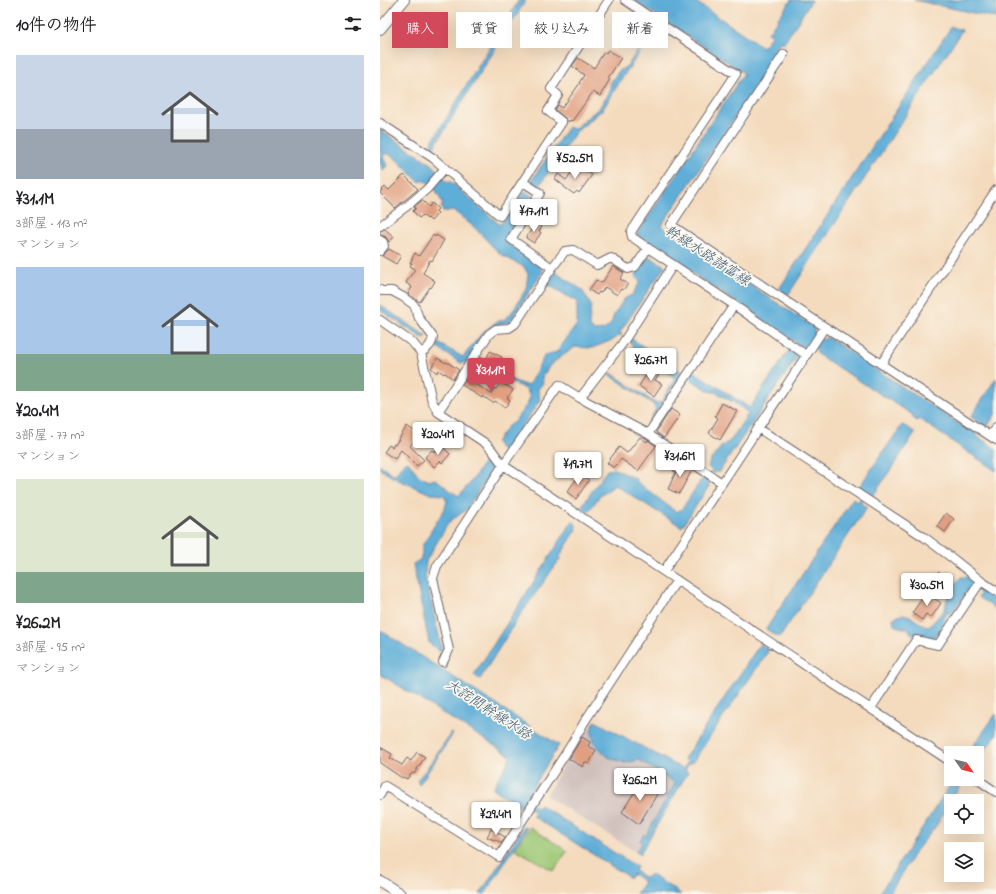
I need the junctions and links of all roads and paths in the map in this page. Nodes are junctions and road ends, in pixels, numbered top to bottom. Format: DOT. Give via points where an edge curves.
graph roads {
  1 [pos="404,0"];
  2 [pos="610,0"];
  3 [pos="625,0"];
  4 [pos="380,30"];
  5 [pos="784,54"];
  6 [pos="380,122"];
  7 [pos="445,168"];
  8 [pos="523,182"];
  9 [pos="996,190"];
  10 [pos="380,226"];
  11 [pos="380,240"];
  12 [pos="648,248"];
  13 [pos="380,251"];
  14 [pos="673,265"];
  15 [pos="552,268"];
  16 [pos="380,290"];
  17 [pos="734,305"];
  18 [pos="380,320"];
  19 [pos="822,331"];
  20 [pos="808,351"];
  21 [pos="421,353"];
  22 [pos="881,364"];
  23 [pos="580,398"];
  24 [pos="438,412"];
  25 [pos="996,427"];
  26 [pos="758,428"];
  27 [pos="648,434"];
  28 [pos="993,438"];
  29 [pos="503,465"];
  30 [pos="722,483"];
  31 [pos="664,571"];
  32 [pos="677,580"];
  33 [pos="977,586"];
  34 [pos="996,591"];
  35 [pos="443,662"];
  36 [pos="871,708"];
  37 [pos="944,757"];
  38 [pos="984,784"];
  39 [pos="996,792"];
  40 [pos="380,795"];
  41 [pos="380,881"];
  42 [pos="400,894"];
  1 -- 4 [label="main road"];
  2 -- 8 [label="street" via="551,88 558,95 548,111 562,122"];
  3 -- 12 [label="street" via="736,74 631,232 632,237"];
  5 -- 19 [label="street" via="671,225"];
  6 -- 7 [label="street"];
  7 -- 8 [label="street" via="500,216"];
  7 -- 10 [label="street" via="427,189"];
  8 -- 15 [label="street" via="540,194 511,239"];
  9 -- 22 [label="street"];
  11 -- 13 [label="street" via="384,246"];
  12 -- 14 [label="street"];
  12 -- 15 [label="street" via="635,267 628,269 611,258 597,265 573,250 565,251"];
  14 -- 17 [label="street"];
  14 -- 23 [label="street" via="622,344"];
  15 -- 24 [label="street" via="515,324 509,328 496,329 489,334"];
  16 -- 21 [label="street" via="392,291 414,305 419,318 432,337 428,348"];
  17 -- 20 [label="street"];
  17 -- 27 [label="street"];
  18 -- 21 [label="street" via="413,343"];
  19 -- 20 [label="street"];
  19 -- 22 [label="street"];
  20 -- 26 [label="street"];
  21 -- 24 [label="street" via="432,401"];
  22 -- 28 [label="street"];
  23 -- 27 [label="street"];
  23 -- 29 [label="street" via="559,384"];
  24 -- 29 [label="street" via="485,444"];
  25 -- 28 [label="street"];
  26 -- 30 [label="street"];
  26 -- 33 [label="street" via="924,536 952,558"];
  27 -- 30 [label="street"];
  29 -- 31 [label="street"];
  29 -- 35 [label="street" via="437,566 434,578 449,650"];
  30 -- 31 [label="street"];
  31 -- 32 [label="street"];
  32 -- 36 [label="street"];
  32 -- 40 [label="street" via="499,857 385,786"];
  33 -- 34 [label="street"];
  33 -- 36 [label="street" via="938,645 916,640"];
  36 -- 37 [label="street"];
  38 -- 39 [label="street"];
  41 -- 42 [label="main road"];
}
